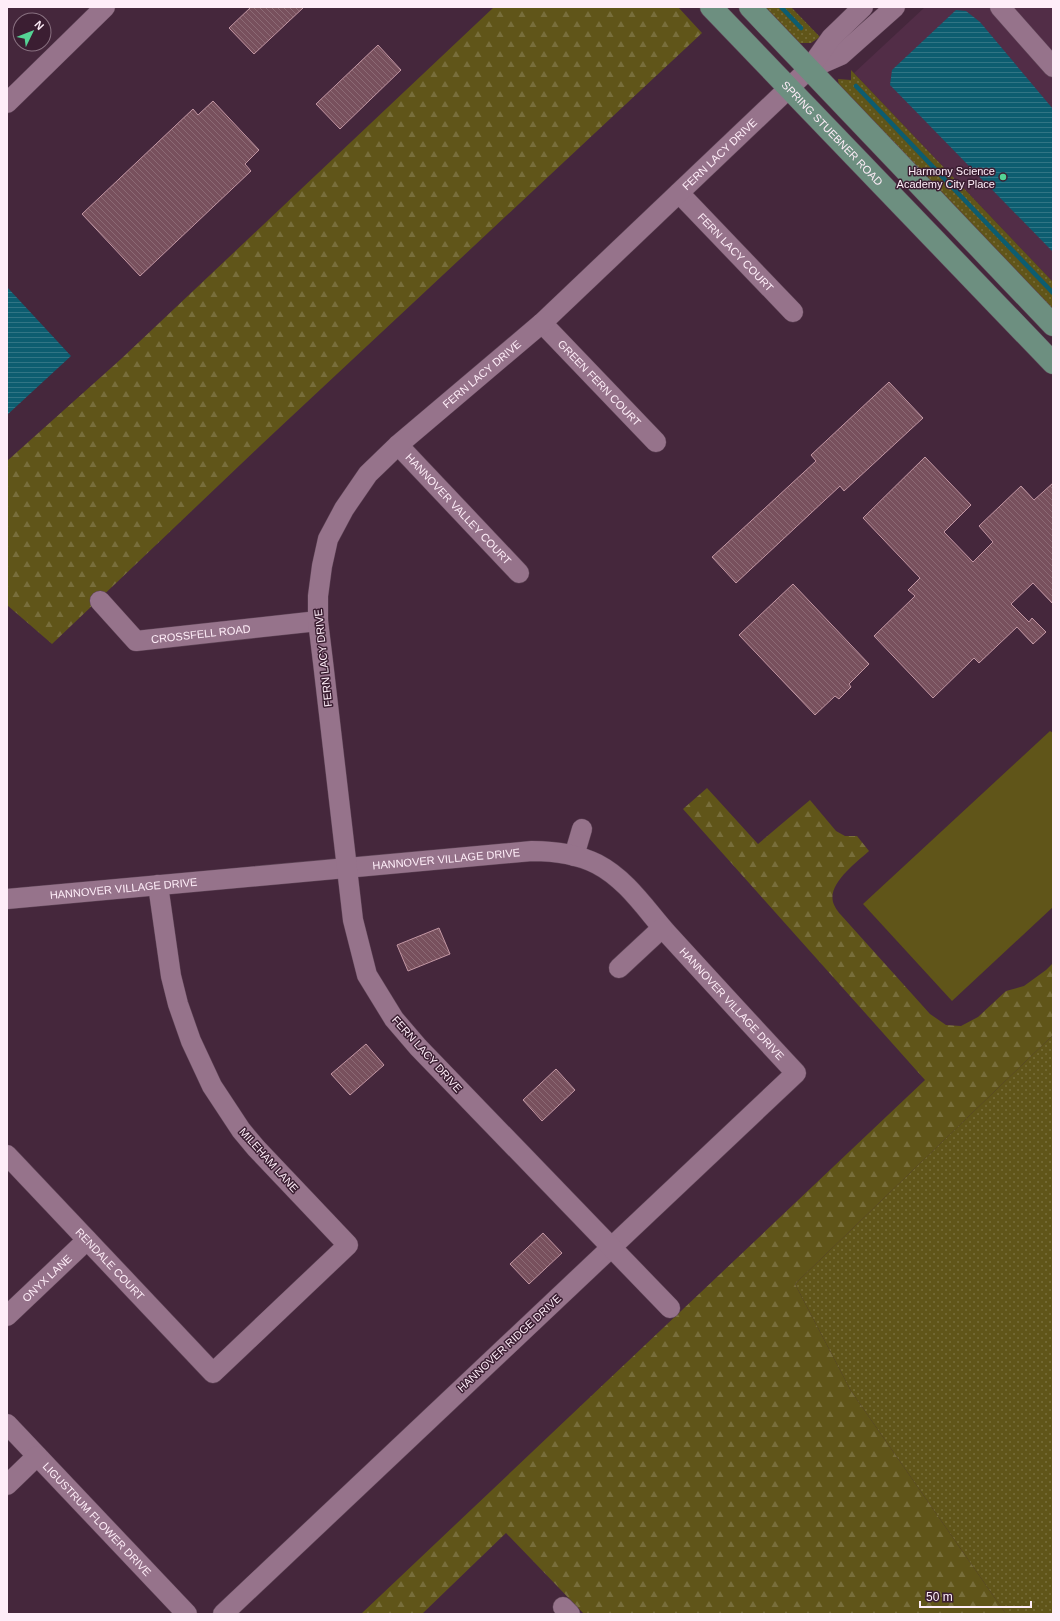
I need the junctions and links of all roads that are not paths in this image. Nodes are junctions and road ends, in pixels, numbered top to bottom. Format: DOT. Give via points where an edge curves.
graph roads {
  1 [pos="105,7"];
  2 [pos="711,7"];
  3 [pos="750,7"];
  4 [pos="863,7"];
  5 [pos="895,7"];
  6 [pos="1000,7"];
  7 [pos="1053,67"];
  8 [pos="809,69"];
  9 [pos="788,89"];
  10 [pos="7,103"];
  11 [pos="679,193"];
  12 [pos="981,248"];
  13 [pos="962,266"];
  14 [pos="793,312"];
  15 [pos="542,323"];
  16 [pos="1053,324"];
  17 [pos="1053,363"];
  18 [pos="656,442"];
  19 [pos="398,445"];
  20 [pos="519,573"];
  21 [pos="100,601"];
  22 [pos="318,621"];
  23 [pos="582,829"];
  24 [pos="574,856"];
  25 [pos="347,867"];
  26 [pos="158,885"];
  27 [pos="7,898"];
  28 [pos="662,928"];
  29 [pos="619,968"];
  30 [pos="796,1073"];
  31 [pos="7,1155"];
  32 [pos="87,1240"];
  33 [pos="611,1247"];
  34 [pos="670,1308"];
  35 [pos="7,1316"];
  36 [pos="213,1373"];
  37 [pos="7,1424"];
  38 [pos="37,1456"];
  39 [pos="7,1485"];
  40 [pos="187,1614"];
  41 [pos="223,1614"];
  1 -- 10 [label="street"];
  2 -- 9 [label="main road, SPRING STUEBNER ROAD"];
  3 -- 8 [label="main road"];
  4 -- 8 [label="street" via="831,38"];
  5 -- 8 [label="street" via="840,55"];
  6 -- 7 [label="street"];
  8 -- 9 [label="street, FERN LACY DRIVE"];
  8 -- 12 [label="main road"];
  9 -- 11 [label="street, FERN LACY DRIVE"];
  9 -- 13 [label="main road, SPRING STUEBNER ROAD"];
  11 -- 14 [label="street, FERN LACY COURT"];
  11 -- 15 [label="street, FERN LACY DRIVE"];
  12 -- 13 [label="main road"];
  12 -- 16 [label="main road"];
  13 -- 17 [label="main road, SPRING STUEBNER ROAD"];
  15 -- 18 [label="street, GREEN FERN COURT"];
  15 -- 19 [label="street, FERN LACY DRIVE"];
  19 -- 20 [label="street, HANNOVER VALLEY COURT"];
  19 -- 22 [label="street, FERN LACY DRIVE" via="368,474 344,508 328,539 318,596"];
  21 -- 22 [label="street, CROSSFELL ROAD" via="136,641"];
  22 -- 25 [label="street, FERN LACY DRIVE"];
  23 -- 24 [label="street"];
  24 -- 25 [label="street, HANNOVER VILLAGE DRIVE" via="532,851"];
  24 -- 28 [label="street, HANNOVER VILLAGE DRIVE" via="597,864 620,881"];
  25 -- 26 [label="street, HANNOVER VILLAGE DRIVE"];
  25 -- 33 [label="street, FERN LACY DRIVE" via="352,920 367,975 394,1019"];
  26 -- 27 [label="street, HANNOVER VILLAGE DRIVE"];
  26 -- 36 [label="street, MILEHAM LANE" via="171,976 178,1004 190,1041 212,1086 256,1148 348,1245"];
  28 -- 29 [label="street"];
  28 -- 30 [label="street, HANNOVER VILLAGE DRIVE"];
  30 -- 33 [label="street, HANNOVER RIDGE DRIVE"];
  31 -- 32 [label="street, RENDALE COURT"];
  32 -- 35 [label="street, ONYX LANE"];
  32 -- 36 [label="street, RENDALE COURT"];
  33 -- 34 [label="street, FERN LACY DRIVE"];
  33 -- 41 [label="street, HANNOVER RIDGE DRIVE"];
  37 -- 38 [label="street, LIGUSTRUM FLOWER DRIVE"];
  38 -- 39 [label="street"];
  38 -- 40 [label="street, LIGUSTRUM FLOWER DRIVE"];
}
